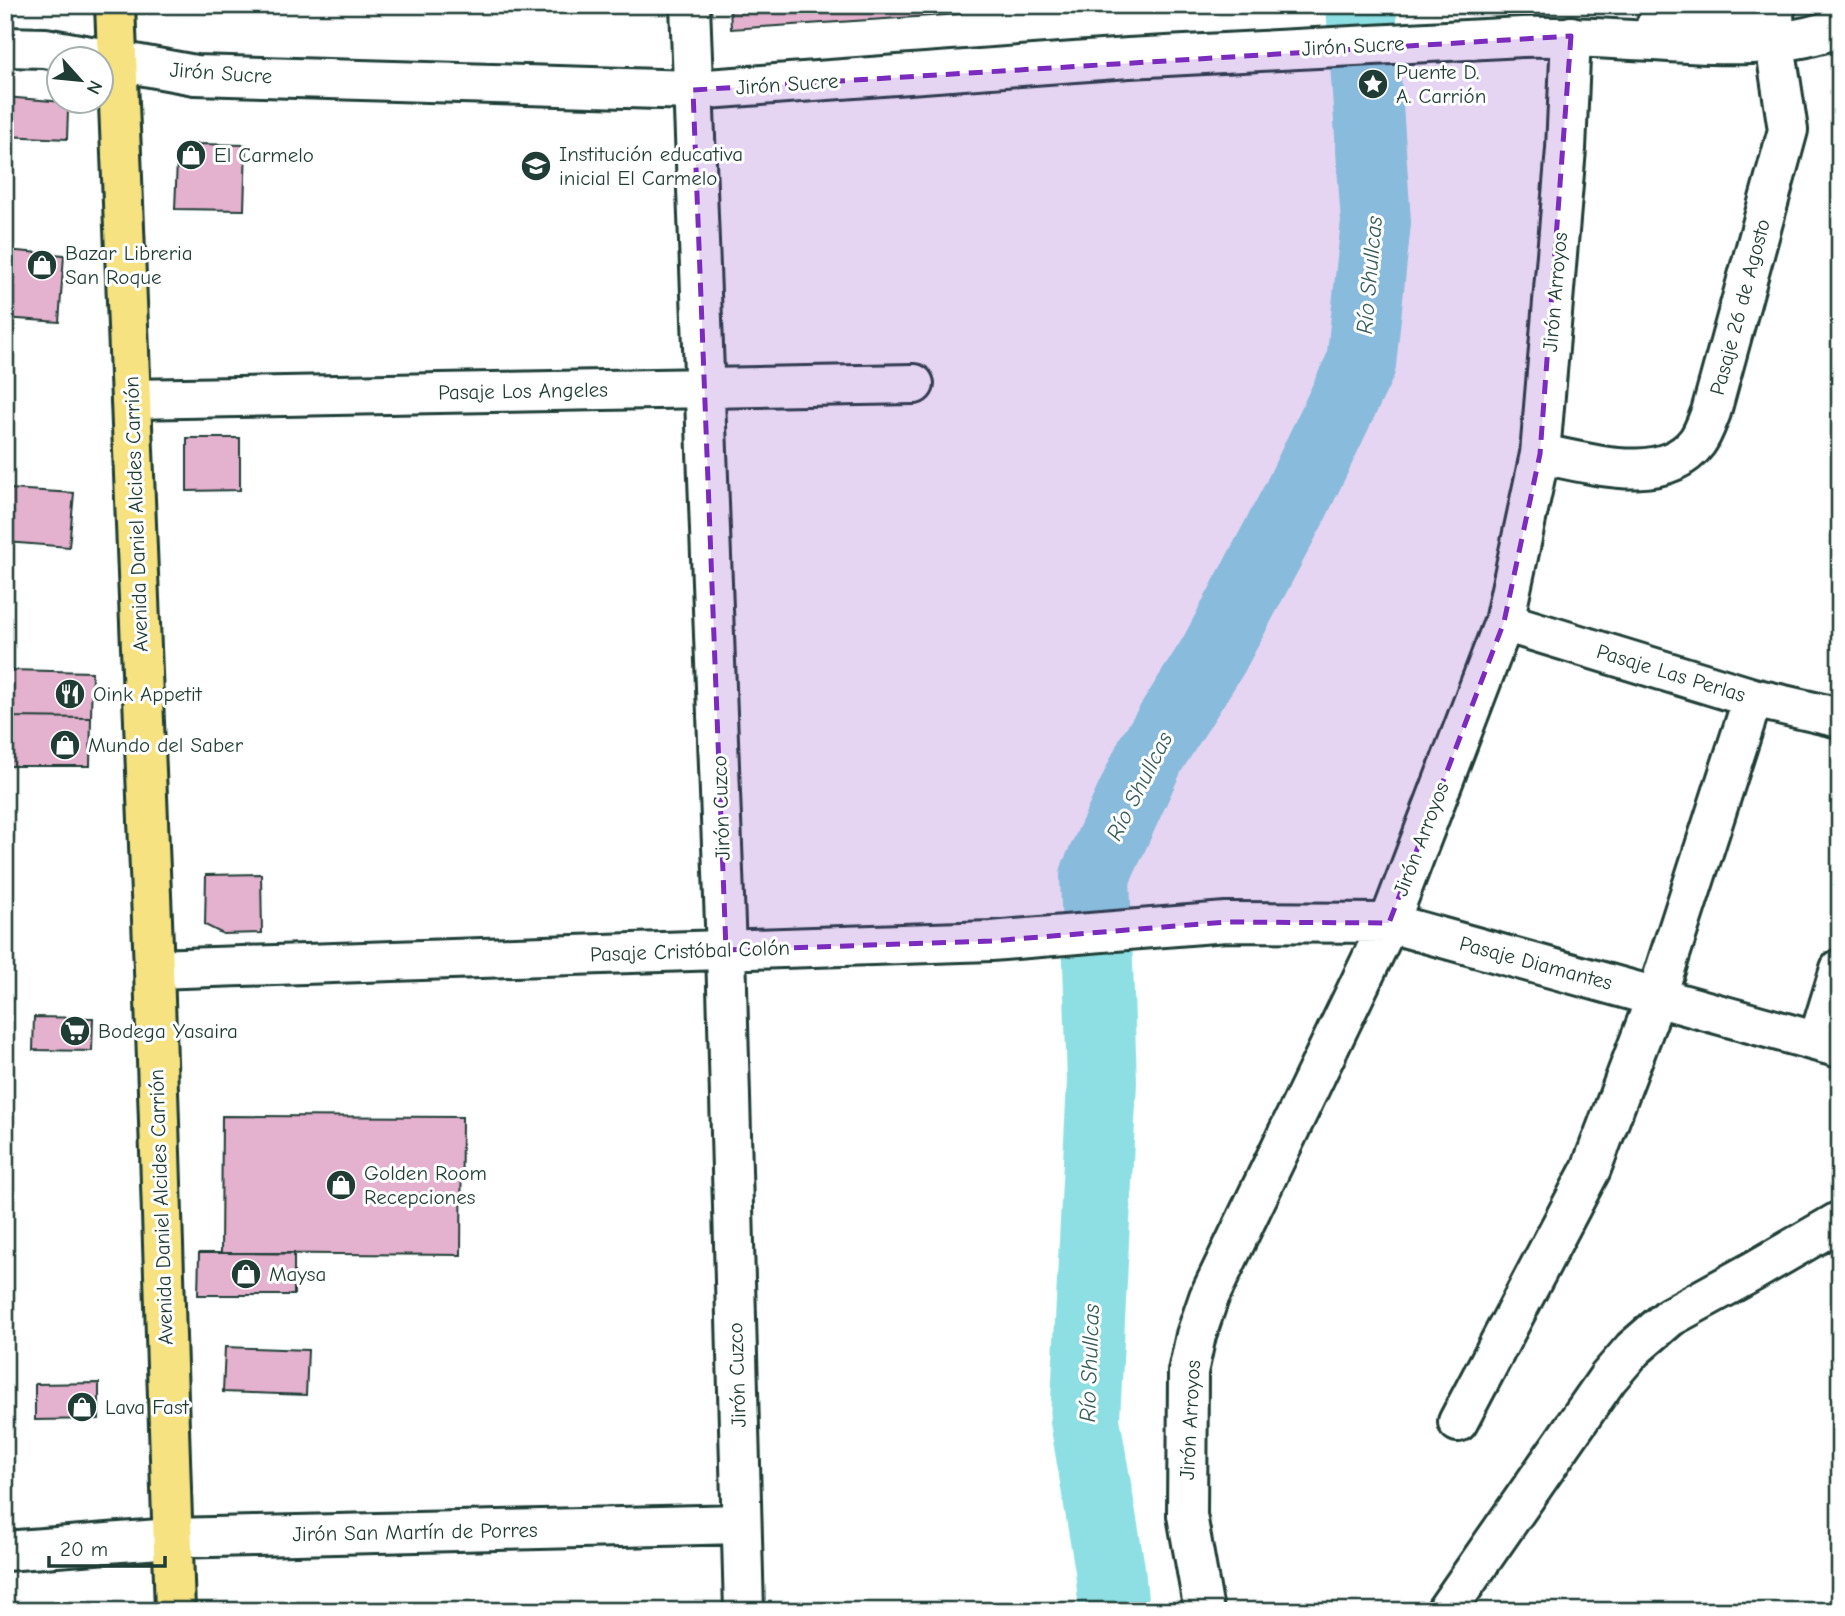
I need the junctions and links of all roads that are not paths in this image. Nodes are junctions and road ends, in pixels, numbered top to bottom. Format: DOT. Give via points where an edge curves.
graph roads {
  1 [pos="115,5"];
  2 [pos="690,5"];
  3 [pos="1776,6"];
  4 [pos="1840,27"];
  5 [pos="1571,36"];
  6 [pos="1775,44"];
  7 [pos="5,47"];
  8 [pos="118,61"];
  9 [pos="693,90"];
  10 [pos="914,384"];
  11 [pos="706,388"];
  12 [pos="131,399"];
  13 [pos="1540,454"];
  14 [pos="1504,622"];
  15 [pos="1753,698"];
  16 [pos="1840,718"];
  17 [pos="1226,922"];
  18 [pos="1389,923"];
  19 [pos="726,950"];
  20 [pos="154,969"];
  21 [pos="1840,969"];
  22 [pos="1657,995"];
  23 [pos="1829,1044"];
  24 [pos="1840,1221"];
  25 [pos="1458,1422"];
  26 [pos="741,1524"];
  27 [pos="172,1538"];
  28 [pos="5,1551"];
  29 [pos="175,1611"];
  30 [pos="744,1611"];
  31 [pos="1204,1611"];
  32 [pos="1446,1611"];
  1 -- 8 [label="main road, Avenida Daniel Alcides Carrión"];
  2 -- 9 [label="street, Jirón Cuzco"];
  3 -- 5 [label="street, Jirón Sucre"];
  3 -- 6 [label="street, Pasaje 26 de Agosto"];
  4 -- 6 [label="street, Jirón Sucre"];
  5 -- 6 [label="street, Jirón Sucre"];
  5 -- 9 [label="street, Jirón Sucre" via="1129,58"];
  5 -- 13 [label="street, Jirón Arroyos"];
  6 -- 13 [label="street, Pasaje 26 de Agosto" via="1788,130 1711,412 1696,443 1674,461 1628,470"];
  7 -- 8 [label="street, Jirón Sucre" via="45,48"];
  8 -- 9 [label="street, Jirón Sucre" via="195,75"];
  8 -- 12 [label="main road, Avenida Daniel Alcides Carrión"];
  9 -- 11 [label="street, Jirón Cuzco"];
  10 -- 11 [label="street, Pasaje Los Angeles"];
  11 -- 12 [label="street, Pasaje Los Angeles"];
  11 -- 19 [label="street, Jirón Cuzco"];
  12 -- 20 [label="main road, Avenida Daniel Alcides Carrión"];
  13 -- 14 [label="street, Jirón Arroyos"];
  14 -- 15 [label="street, Pasaje Las Perlas"];
  14 -- 18 [label="street, Jirón Arroyos"];
  15 -- 16 [label="street, Pasaje Las Perlas"];
  15 -- 22 [label="street"];
  17 -- 18 [label="street, Pasaje Diamantes"];
  17 -- 19 [label="street, Pasaje Cristóbal Colón" via="992,941"];
  18 -- 22 [label="street, Pasaje Diamantes"];
  18 -- 31 [label="street, Jirón Arroyos" via="1209,1297 1196,1335 1188,1372 1186,1515"];
  19 -- 20 [label="street, Pasaje Cristóbal Colón"];
  19 -- 26 [label="street, Jirón Cuzco"];
  20 -- 27 [label="main road, Avenida Daniel Alcides Carrión"];
  21 -- 23 [label="street"];
  22 -- 23 [label="street, Pasaje Diamantes"];
  22 -- 25 [label="street" via="1591,1169"];
  24 -- 32 [label="street" via="1670,1317 1633,1349 1608,1378"];
  26 -- 27 [label="street, Jirón San Martín de Porres"];
  26 -- 30 [label="street, Jirón Cuzco"];
  27 -- 28 [label="street, Jirón San Martín de Porres"];
  27 -- 29 [label="main road, Avenida Daniel Alcides Carrión"];
}
